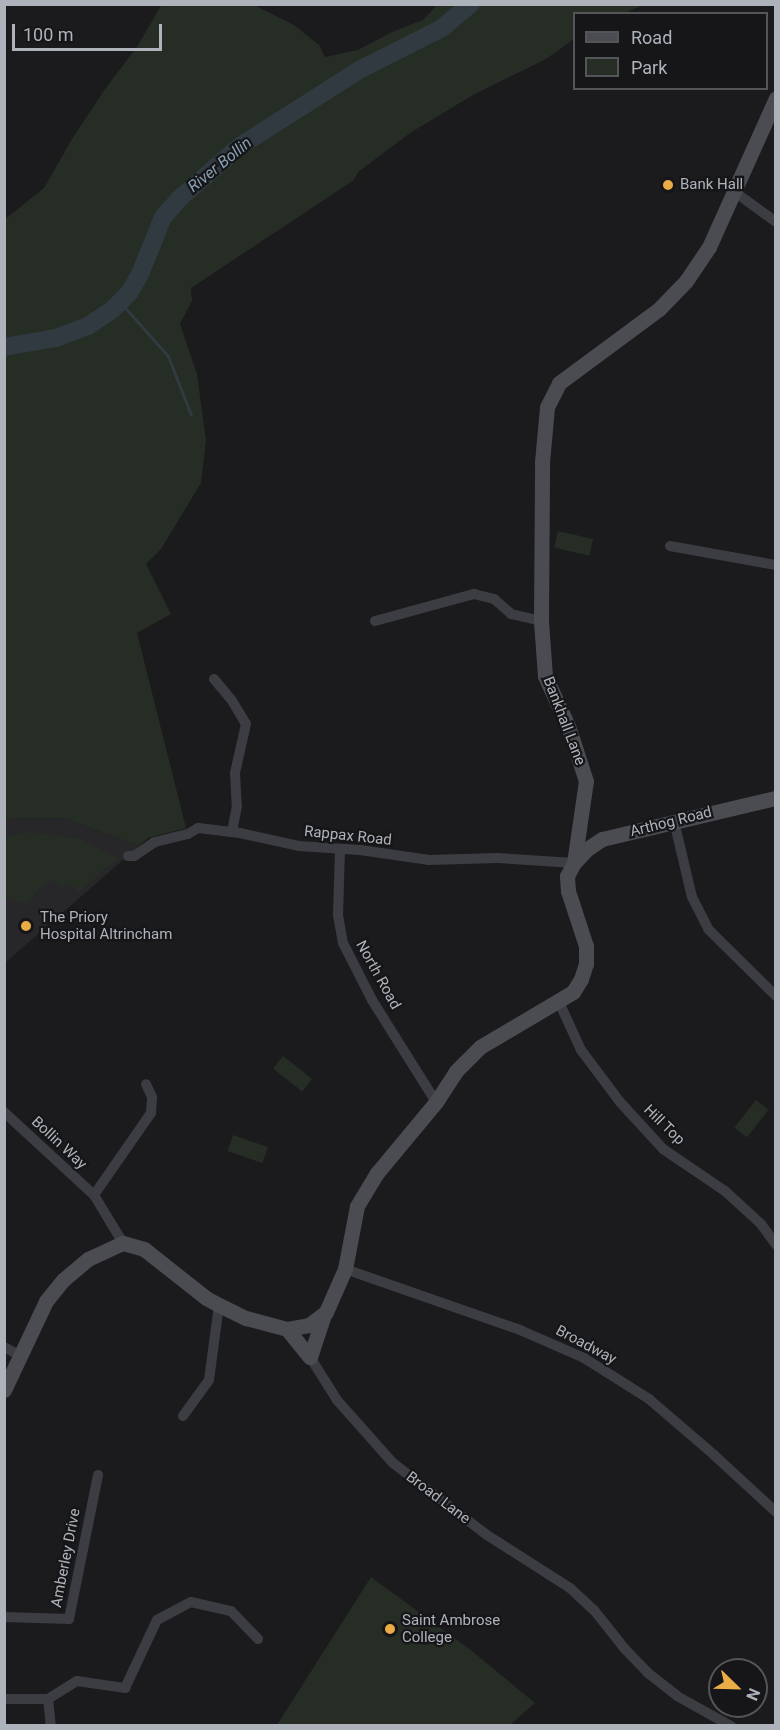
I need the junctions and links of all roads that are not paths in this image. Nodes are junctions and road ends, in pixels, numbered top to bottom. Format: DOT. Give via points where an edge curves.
graph roads {
  1 [pos="776,98"];
  2 [pos="732,190"];
  3 [pos="776,222"];
  4 [pos="670,546"];
  5 [pos="776,566"];
  6 [pos="375,621"];
  7 [pos="541,621"];
  8 [pos="214,679"];
  9 [pos="776,798"];
  10 [pos="674,821"];
  11 [pos="232,832"];
  12 [pos="340,849"];
  13 [pos="128,856"];
  14 [pos="574,863"];
  15 [pos="776,996"];
  16 [pos="559,1002"];
  17 [pos="146,1084"];
  18 [pos="436,1102"];
  19 [pos="4,1113"];
  20 [pos="94,1195"];
  21 [pos="123,1243"];
  22 [pos="776,1245"];
  23 [pos="345,1269"];
  24 [pos="219,1305"];
  25 [pos="326,1312"];
  26 [pos="287,1329"];
  27 [pos="4,1347"];
  28 [pos="21,1356"];
  29 [pos="310,1357"];
  30 [pos="4,1390"];
  31 [pos="183,1416"];
  32 [pos="98,1475"];
  33 [pos="776,1512"];
  34 [pos="4,1617"];
  35 [pos="258,1639"];
  36 [pos="4,1699"];
  37 [pos="48,1699"];
  38 [pos="51,1725"];
  39 [pos="731,1725"];
  1 -- 2 [label="street, Bankhall Lane"];
  2 -- 3 [label="street"];
  2 -- 7 [label="street, Bankhall Lane" via="709,248 686,281 659,309 559,383 547,407 542,462"];
  4 -- 5 [label="street"];
  6 -- 7 [label="street" via="474,594 494,599 511,614"];
  7 -- 14 [label="street, Bankhall Lane" via="545,676 568,726 586,781"];
  8 -- 11 [label="street" via="246,724 235,773 237,806"];
  9 -- 10 [label="street, Arthog Road"];
  10 -- 14 [label="street, Arthog Road" via="602,839"];
  10 -- 15 [label="street" via="692,897 708,929"];
  11 -- 12 [label="street, Rappax Road" via="299,846"];
  11 -- 13 [label="street, Rappax Road" via="198,828"];
  12 -- 14 [label="street, Rappax Road" via="429,860 496,858"];
  12 -- 18 [label="street, North Road" via="338,915 343,943 372,1000"];
  14 -- 16 [label="street, Bankhall Lane" via="567,876 568,891 586,946 586,964 573,992"];
  16 -- 18 [label="street, Bankhall Lane" via="480,1047 456,1071"];
  16 -- 22 [label="street, Hill Top" via="580,1050 620,1102 663,1149 725,1191 761,1224"];
  17 -- 20 [label="street" via="153,1103 146,1122"];
  18 -- 23 [label="street, Bankhall Lane" via="377,1173 357,1206"];
  19 -- 20 [label="street, Bollin Way"];
  20 -- 21 [label="street, Bollin Way"];
  21 -- 24 [label="street" via="144,1249"];
  21 -- 28 [label="street" via="88,1259 63,1280 46,1301"];
  23 -- 25 [label="street, Bankhall Lane"];
  23 -- 33 [label="street, Broadway" via="520,1330 584,1358 649,1399"];
  24 -- 26 [label="street" via="246,1318"];
  24 -- 31 [label="street" via="209,1380"];
  25 -- 26 [label="street" via="309,1325"];
  25 -- 29 [label="street, Bankhall Lane"];
  26 -- 29 [label="street, Broad Lane"];
  27 -- 28 [label="street"];
  28 -- 30 [label="street"];
  29 -- 39 [label="street, Broad Lane" via="337,1400 393,1463 487,1535 570,1588 648,1673 677,1696"];
  32 -- 34 [label="street, Amberley Drive" via="69,1619"];
  35 -- 37 [label="street" via="231,1611 191,1602 157,1620 125,1688 76,1682"];
  36 -- 37 [label="street"];
  37 -- 38 [label="street"];
}
